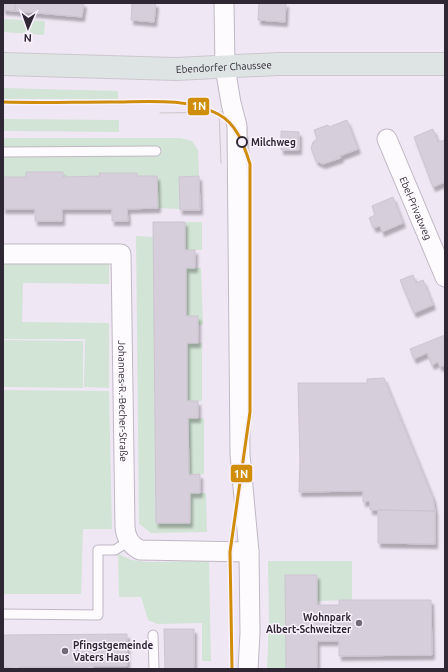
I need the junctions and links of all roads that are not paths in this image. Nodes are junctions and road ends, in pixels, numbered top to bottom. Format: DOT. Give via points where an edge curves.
graph roads {
  1 [pos="224,3"];
  2 [pos="3,64"];
  3 [pos="445,64"];
  4 [pos="225,67"];
  5 [pos="387,138"];
  6 [pos="156,151"];
  7 [pos="3,152"];
  8 [pos="3,254"];
  9 [pos="445,277"];
  10 [pos="129,541"];
  11 [pos="249,552"];
  12 [pos="3,614"];
  13 [pos="153,635"];
  14 [pos="154,669"];
  15 [pos="248,669"];
  1 -- 4 [label="street"];
  2 -- 4 [label="main road, Ebendorfer Chaussee" via="176,69"];
  3 -- 4 [label="main road, Ebendorfer Chaussee" via="278,64"];
  4 -- 11 [label="street" via="230,103 237,124 240,454"];
  5 -- 9 [label="street, Ebel-Privatweg"];
  6 -- 7 [label="lane"];
  8 -- 10 [label="street, Johannes-R.-Becher-Straße" via="121,254 125,527"];
  10 -- 11 [label="street" via="137,548 145,550"];
  10 -- 12 [label="lane" via="115,550 98,550 98,614"];
  11 -- 15 [label="street"];
  13 -- 14 [label="lane"];
}
